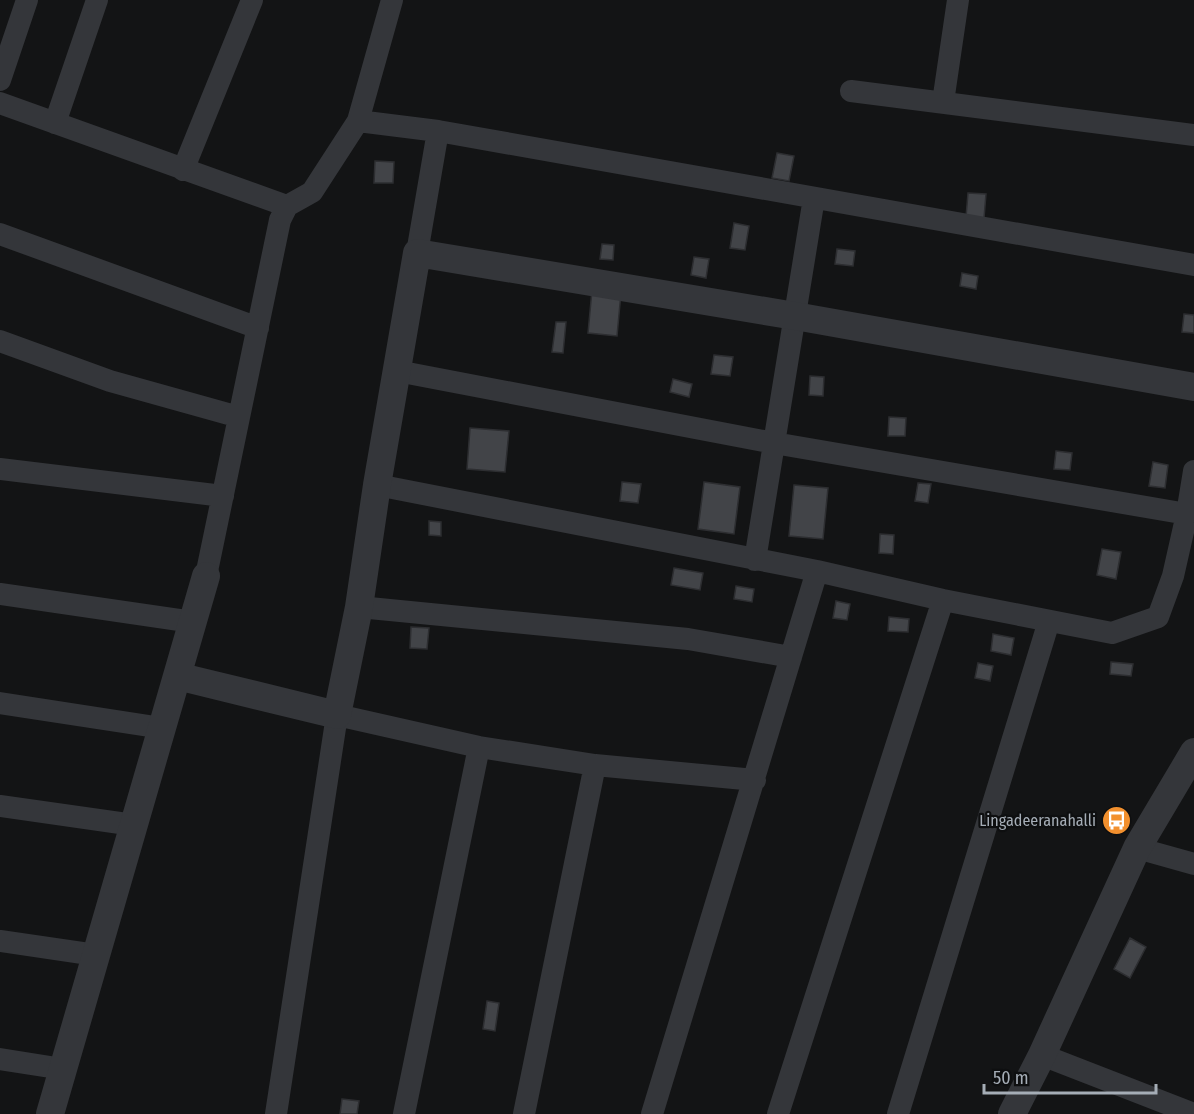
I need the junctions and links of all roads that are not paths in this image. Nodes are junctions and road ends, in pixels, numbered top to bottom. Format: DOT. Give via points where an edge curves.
graph roads {
  1 [pos="27,0"];
  2 [pos="97,0"];
  3 [pos="252,0"];
  4 [pos="392,0"];
  5 [pos="958,0"];
  6 [pos="0,80"];
  7 [pos="851,91"];
  8 [pos="943,102"];
  9 [pos="0,103"];
  10 [pos="358,121"];
  11 [pos="55,123"];
  12 [pos="438,130"];
  13 [pos="1194,135"];
  14 [pos="183,170"];
  15 [pos="814,198"];
  16 [pos="287,206"];
  17 [pos="0,234"];
  18 [pos="417,253"];
  19 [pos="1194,265"];
  20 [pos="795,316"];
  21 [pos="258,328"];
  22 [pos="0,341"];
  23 [pos="397,371"];
  24 [pos="1194,387"];
  25 [pos="239,417"];
  26 [pos="774,442"];
  27 [pos="0,469"];
  28 [pos="1194,471"];
  29 [pos="377,485"];
  30 [pos="222,496"];
  31 [pos="1187,514"];
  32 [pos="755,560"];
  33 [pos="817,571"];
  34 [pos="206,576"];
  35 [pos="0,594"];
  36 [pos="943,600"];
  37 [pos="359,607"];
  38 [pos="1050,621"];
  39 [pos="193,622"];
  40 [pos="791,657"];
  41 [pos="177,676"];
  42 [pos="0,704"];
  43 [pos="337,716"];
  44 [pos="162,728"];
  45 [pos="479,747"];
  46 [pos="1194,752"];
  47 [pos="595,765"];
  48 [pos="755,780"];
  49 [pos="0,806"];
  50 [pos="134,825"];
  51 [pos="1137,848"];
  52 [pos="1194,864"];
  53 [pos="0,940"];
  54 [pos="96,954"];
  55 [pos="1042,1055"];
  56 [pos="0,1059"];
  57 [pos="63,1069"];
  58 [pos="50,1114"];
  59 [pos="276,1114"];
  60 [pos="404,1114"];
  61 [pos="524,1114"];
  62 [pos="652,1114"];
  63 [pos="778,1114"];
  64 [pos="898,1114"];
  65 [pos="1012,1114"];
  66 [pos="1194,1114"];
  1 -- 6 [label="street"];
  2 -- 11 [label="street"];
  3 -- 14 [label="street"];
  4 -- 10 [label="street"];
  5 -- 8 [label="street"];
  7 -- 8 [label="street"];
  8 -- 13 [label="street"];
  9 -- 11 [label="street"];
  10 -- 12 [label="street"];
  10 -- 16 [label="street" via="312,192"];
  11 -- 14 [label="street"];
  12 -- 15 [label="street"];
  12 -- 18 [label="street"];
  14 -- 16 [label="street"];
  15 -- 19 [label="street"];
  15 -- 20 [label="street"];
  16 -- 21 [label="street" via="280,220"];
  17 -- 21 [label="street"];
  18 -- 20 [label="street"];
  18 -- 23 [label="street"];
  20 -- 24 [label="street"];
  20 -- 26 [label="street"];
  21 -- 25 [label="street"];
  22 -- 25 [label="street" via="110,381"];
  23 -- 26 [label="street"];
  23 -- 29 [label="street"];
  25 -- 30 [label="street"];
  26 -- 31 [label="street"];
  26 -- 32 [label="street"];
  27 -- 30 [label="street"];
  28 -- 31 [label="street"];
  29 -- 32 [label="street"];
  29 -- 37 [label="street"];
  30 -- 34 [label="street"];
  31 -- 38 [label="street" via="1173,576 1158,617 1112,633"];
  32 -- 33 [label="street"];
  33 -- 36 [label="street"];
  33 -- 40 [label="street"];
  34 -- 39 [label="street"];
  35 -- 39 [label="street"];
  36 -- 38 [label="street"];
  36 -- 63 [label="street"];
  37 -- 40 [label="street" via="688,639"];
  37 -- 43 [label="street"];
  38 -- 64 [label="street"];
  39 -- 41 [label="street"];
  40 -- 48 [label="street"];
  41 -- 43 [label="street"];
  41 -- 44 [label="street"];
  42 -- 44 [label="street"];
  43 -- 45 [label="street"];
  43 -- 59 [label="street"];
  44 -- 50 [label="street"];
  45 -- 47 [label="street"];
  45 -- 60 [label="street"];
  46 -- 51 [label="street"];
  47 -- 48 [label="street"];
  47 -- 61 [label="street"];
  48 -- 62 [label="street"];
  49 -- 50 [label="street"];
  50 -- 54 [label="street"];
  51 -- 52 [label="street"];
  51 -- 55 [label="street"];
  53 -- 54 [label="street"];
  54 -- 57 [label="street"];
  55 -- 65 [label="street"];
  55 -- 66 [label="street"];
  56 -- 57 [label="street"];
  57 -- 58 [label="street"];
}
